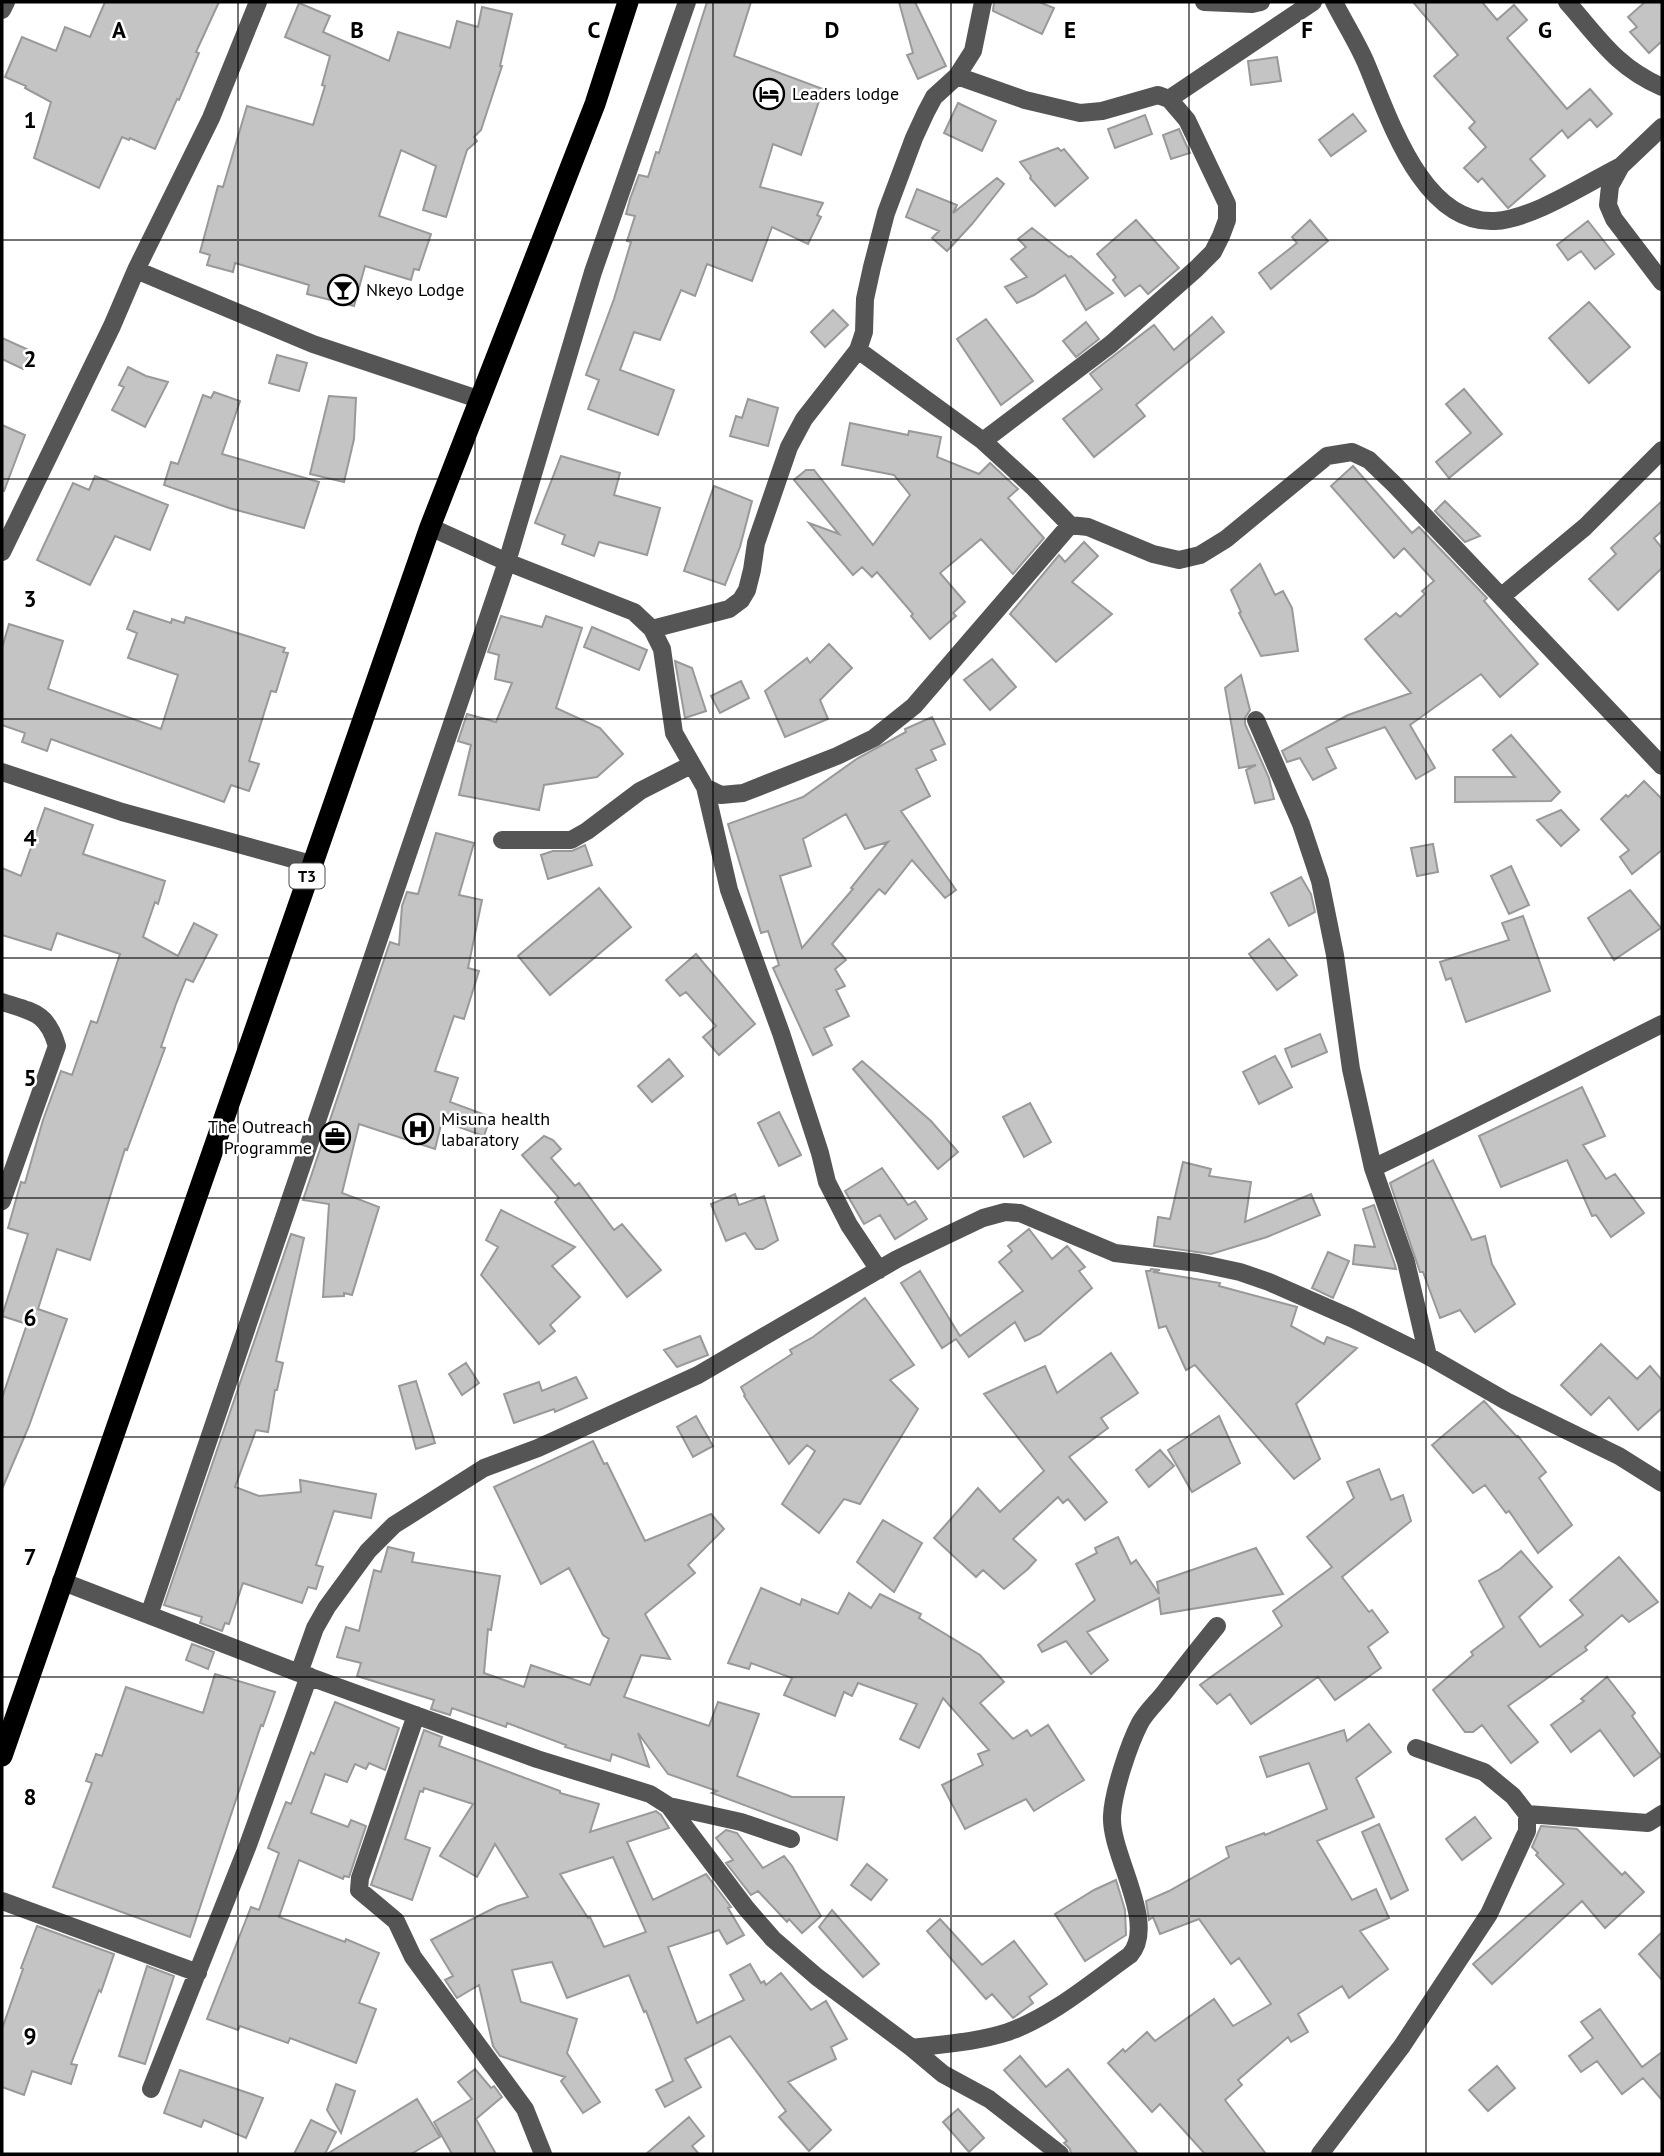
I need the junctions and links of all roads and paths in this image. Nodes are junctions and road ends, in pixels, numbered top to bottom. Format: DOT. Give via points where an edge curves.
graph roads {
  1 [pos="6,2"];
  2 [pos="258,2"];
  3 [pos="628,2"];
  4 [pos="687,2"];
  5 [pos="983,2"];
  6 [pos="1204,2"];
  7 [pos="1261,2"];
  8 [pos="1313,2"];
  9 [pos="1334,2"];
  10 [pos="1567,2"];
  11 [pos="2,10"];
  12 [pos="957,76"];
  13 [pos="1662,87"];
  14 [pos="1169,99"];
  15 [pos="1662,127"];
  16 [pos="1621,166"];
  17 [pos="136,270"];
  18 [pos="1662,282"];
  19 [pos="858,350"];
  20 [pos="481,400"];
  21 [pos="983,441"];
  22 [pos="1662,450"];
  23 [pos="1070,525"];
  24 [pos="430,527"];
  25 [pos="3,548"];
  26 [pos="507,562"];
  27 [pos="1502,596"];
  28 [pos="652,629"];
  29 [pos="1256,720"];
  30 [pos="691,765"];
  31 [pos="1662,766"];
  32 [pos="2,772"];
  33 [pos="705,787"];
  34 [pos="502,840"];
  35 [pos="311,864"];
  36 [pos="2,1002"];
  37 [pos="1662,1024"];
  38 [pos="1373,1168"];
  39 [pos="2,1201"];
  40 [pos="879,1270"];
  41 [pos="1428,1356"];
  42 [pos="1660,1476"];
  43 [pos="61,1581"];
  44 [pos="149,1615"];
  45 [pos="1217,1626"];
  46 [pos="304,1675"];
  47 [pos="416,1715"];
  48 [pos="1416,1748"];
  49 [pos="2,1756"];
  50 [pos="669,1806"];
  51 [pos="1527,1814"];
  52 [pos="1662,1814"];
  53 [pos="791,1839"];
  54 [pos="2,1901"];
  55 [pos="198,1973"];
  56 [pos="912,2048"];
  57 [pos="151,2089"];
  58 [pos="543,2154"];
  59 [pos="1060,2154"];
  60 [pos="1320,2154"];
  1 -- 11 [label="street"];
  2 -- 17 [label="street" via="211,118"];
  3 -- 20 [label="highway, T3" via="595,104"];
  4 -- 26 [label="street" via="593,272"];
  5 -- 12 [label="street" via="973,51"];
  6 -- 7 [label="street"];
  8 -- 14 [label="street"];
  9 -- 16 [label="street" via="1365,61 1384,112 1422,180 1459,214 1483,221 1509,219"];
  10 -- 13 [label="street" via="1619,62"];
  12 -- 14 [label="street" via="1080,113 1158,95"];
  12 -- 19 [label="street" via="934,97 926,112 891,201 872,267"];
  14 -- 21 [label="street" via="1187,120 1227,204 1227,220 1213,252 1111,344"];
  15 -- 16 [label="street"];
  16 -- 18 [label="street" via="1610,186 1608,205"];
  17 -- 20 [label="street" via="313,344"];
  17 -- 25 [label="street"];
  19 -- 21 [label="street"];
  19 -- 28 [label="street" via="804,419 789,447 741,600 729,609"];
  20 -- 24 [label="highway, T3"];
  21 -- 23 [label="street"];
  22 -- 27 [label="street" via="1585,527"];
  23 -- 27 [label="street" via="1088,527 1153,554 1179,560 1199,555 1226,540 1327,456 1352,452 1369,460"];
  23 -- 33 [label="street" via="914,706 874,738 743,793 721,795"];
  24 -- 26 [label="street"];
  24 -- 35 [label="highway, T3"];
  26 -- 28 [label="street" via="634,612"];
  26 -- 44 [label="street"];
  27 -- 31 [label="street"];
  28 -- 30 [label="street" via="662,649 674,733"];
  29 -- 38 [label="street" via="1320,881 1351,1069"];
  30 -- 33 [label="street"];
  30 -- 34 [label="street" via="640,790 570,840"];
  32 -- 35 [label="street" via="122,812"];
  33 -- 40 [label="street" via="729,890 782,1034 827,1182"];
  35 -- 43 [label="highway, T3"];
  36 -- 39 [label="street" via="34,1012 51,1026 57,1046"];
  37 -- 38 [label="street"];
  38 -- 41 [label="street" via="1406,1262"];
  40 -- 41 [label="street" via="984,1218 1012,1212 1115,1253 1240,1272 1305,1297"];
  40 -- 46 [label="street" via="698,1375 484,1468 394,1525 327,1606 315,1628"];
  41 -- 42 [label="street" via="1506,1401"];
  43 -- 44 [label="street"];
  43 -- 49 [label="highway, T3"];
  44 -- 46 [label="street"];
  45 -- 56 [label="street" via="1140,1722 1120,1777 1112,1816 1118,1855 1138,1916 1136,1948 1040,2018 976,2040"];
  46 -- 47 [label="street"];
  46 -- 55 [label="street" via="248,1844"];
  47 -- 50 [label="street" via="650,1794"];
  47 -- 58 [label="street" via="359,1890 396,1921 413,1957 525,2109"];
  48 -- 51 [label="street" via="1484,1772"];
  50 -- 53 [label="street"];
  50 -- 56 [label="street" via="773,1939"];
  51 -- 52 [label="street" via="1648,1823"];
  51 -- 60 [label="street" via="1527,1830 1489,1914 1402,2046"];
  54 -- 55 [label="street"];
  55 -- 57 [label="street"];
  56 -- 59 [label="street"];
}
